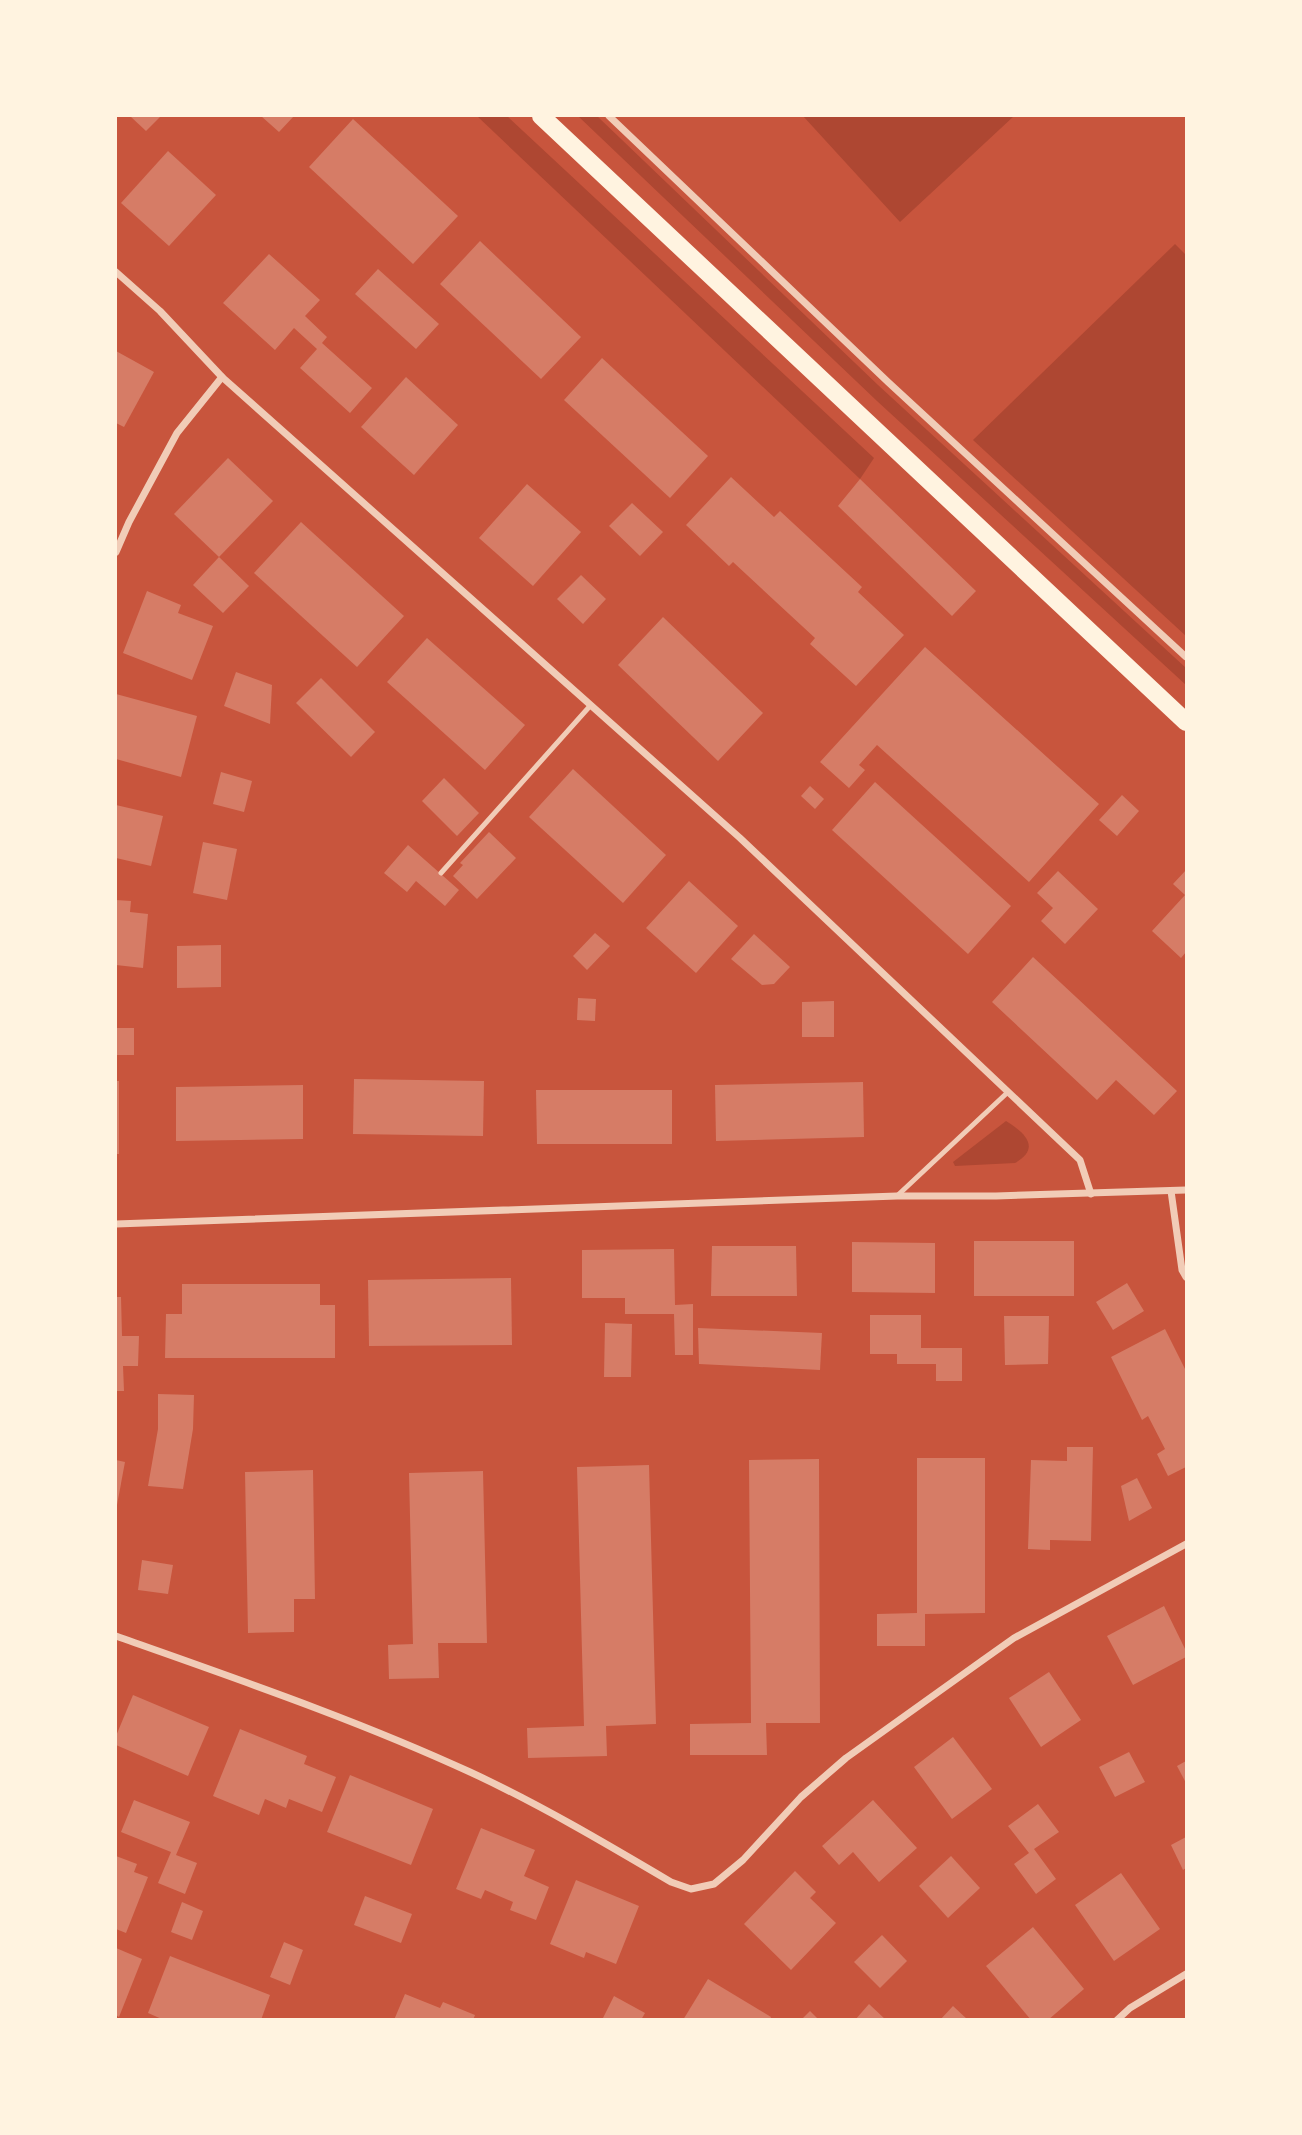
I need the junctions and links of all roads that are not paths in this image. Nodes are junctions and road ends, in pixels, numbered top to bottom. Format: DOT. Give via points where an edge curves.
graph roads {
  1 [pos="541,116"];
  2 [pos="609,116"];
  3 [pos="116,272"];
  4 [pos="222,377"];
  5 [pos="116,552"];
  6 [pos="1186,657"];
  7 [pos="590,706"];
  8 [pos="1186,722"];
  9 [pos="441,873"];
  10 [pos="1008,1092"];
  11 [pos="1186,1190"];
  12 [pos="1171,1191"];
  13 [pos="1091,1194"];
  14 [pos="897,1196"];
  15 [pos="116,1224"];
  16 [pos="1186,1277"];
  17 [pos="1186,1544"];
  18 [pos="116,1636"];
  19 [pos="1186,1974"];
  20 [pos="1117,2020"];
  1 -- 8 [label="main road"];
  2 -- 6 [label="street"];
  3 -- 4 [label="street"];
  4 -- 5 [label="street" via="177,433"];
  4 -- 7 [label="street"];
  7 -- 9 [label="lane"];
  7 -- 10 [label="street" via="740,838"];
  10 -- 13 [label="street" via="1080,1160"];
  10 -- 14 [label="lane"];
  11 -- 12 [label="street"];
  12 -- 13 [label="street"];
  12 -- 16 [label="street"];
  13 -- 14 [label="street"];
  14 -- 15 [label="street"];
  17 -- 18 [label="street" via="1014,1638 846,1758 714,1884 691,1889 468,1772 350,1722"];
  19 -- 20 [label="street"];
}
